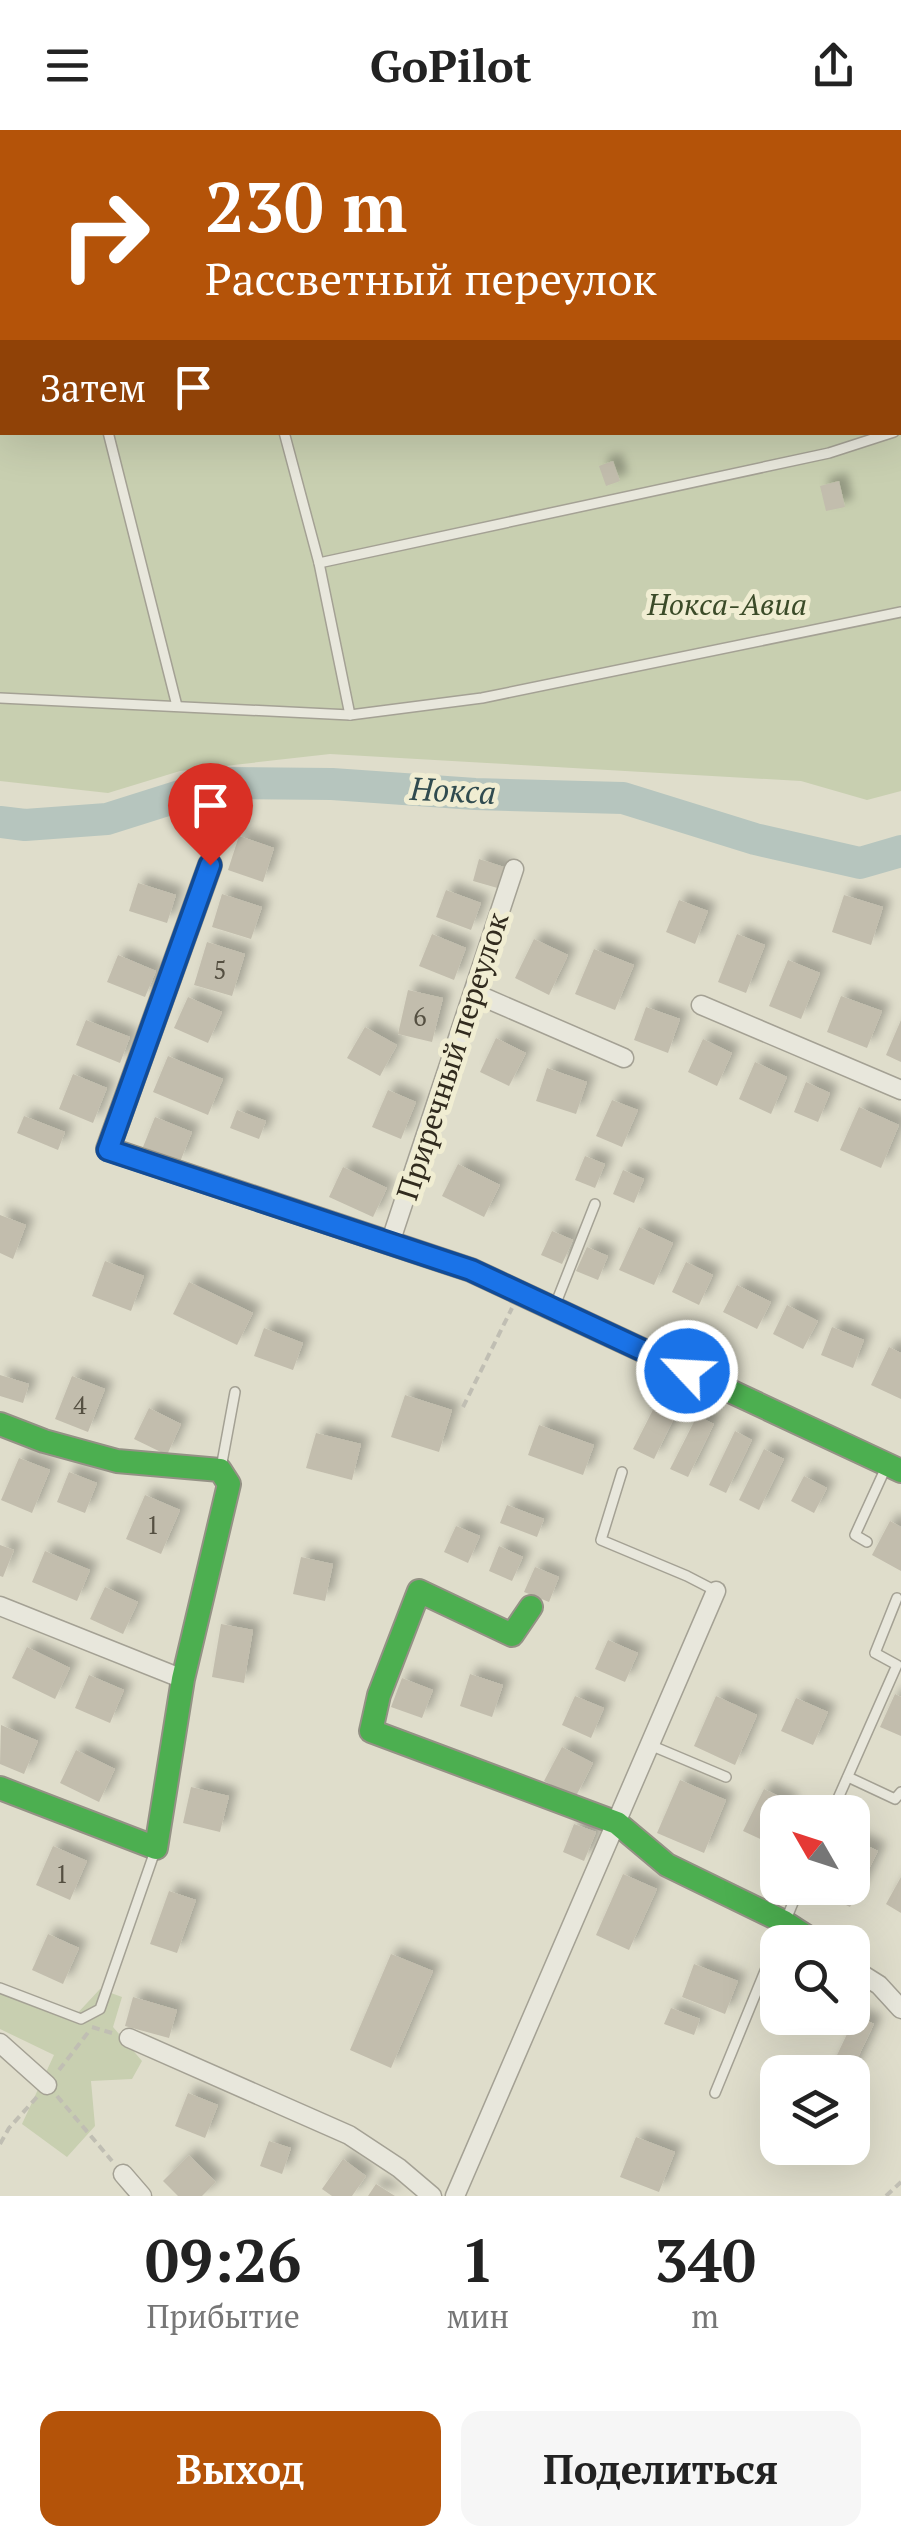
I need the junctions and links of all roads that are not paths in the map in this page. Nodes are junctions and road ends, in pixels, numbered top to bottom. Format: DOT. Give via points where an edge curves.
graph roads {
  1 [pos="109,435"];
  2 [pos="285,435"];
  3 [pos="885,435"];
  4 [pos="319,563"];
  5 [pos="901,612"];
  6 [pos="0,698"];
  7 [pos="177,706"];
  8 [pos="350,715"];
  9 [pos="210,865"];
  10 [pos="514,870"];
  11 [pos="474,993"];
  12 [pos="701,1005"];
  13 [pos="624,1058"];
  14 [pos="901,1090"];
  15 [pos="595,1204"];
  16 [pos="390,1243"];
  17 [pos="554,1308"];
  18 [pos="235,1392"];
  19 [pos="0,1424"];
  20 [pos="894,1468"];
  21 [pos="220,1470"];
  22 [pos="622,1472"];
  23 [pos="868,1542"];
  24 [pos="716,1590"];
  25 [pos="897,1598"];
  26 [pos="0,1606"];
  27 [pos="531,1607"];
  28 [pos="183,1679"];
  29 [pos="650,1745"];
  30 [pos="726,1777"];
  31 [pos="848,1777"];
  32 [pos="0,1788"];
  33 [pos="901,1792"];
  34 [pos="840,1795"];
  35 [pos="617,1823"];
  36 [pos="156,1848"];
  37 [pos="792,1905"];
  38 [pos="784,1922"];
  39 [pos="789,1925"];
  40 [pos="870,1980"];
  41 [pos="0,1988"];
  42 [pos="901,2010"];
  43 [pos="128,2038"];
  44 [pos="0,2043"];
  45 [pos="47,2085"];
  46 [pos="715,2093"];
  47 [pos="123,2174"];
  48 [pos="142,2196"];
  49 [pos="432,2196"];
  50 [pos="455,2196"];
  1 -- 7 [label="lane"];
  2 -- 4 [label="lane"];
  3 -- 4 [label="lane" via="829,453"];
  4 -- 8 [label="lane"];
  5 -- 8 [label="lane" via="482,698"];
  6 -- 7 [label="lane"];
  7 -- 8 [label="lane"];
  9 -- 16 [label="street" via="108,1150"];
  10 -- 11 [label="street, Приречный переулок"];
  11 -- 13 [label="street"];
  11 -- 16 [label="street, Приречный переулок"];
  12 -- 14 [label="street"];
  15 -- 17 [label="lane"];
  16 -- 17 [label="street"];
  17 -- 20 [label="street"];
  18 -- 21 [label="lane"];
  19 -- 21 [label="street" via="117,1460"];
  20 -- 23 [label="lane" via="855,1535"];
  21 -- 28 [label="street" via="229,1484"];
  22 -- 24 [label="lane" via="601,1540"];
  24 -- 29 [label="street"];
  25 -- 31 [label="lane" via="875,1654 897,1665"];
  26 -- 28 [label="street"];
  27 -- 35 [label="street" via="512,1634 418,1591 372,1731"];
  28 -- 36 [label="street"];
  29 -- 30 [label="lane"];
  29 -- 35 [label="street"];
  31 -- 33 [label="lane" via="896,1799"];
  31 -- 34 [label="lane"];
  32 -- 36 [label="street"];
  35 -- 38 [label="street" via="667,1865"];
  35 -- 50 [label="street"];
  36 -- 41 [label="lane" via="100,2009 81,2019"];
  37 -- 38 [label="lane"];
  38 -- 39 [label="street"];
  38 -- 46 [label="lane"];
  40 -- 42 [label="street"];
  43 -- 49 [label="street" via="350,2135"];
  44 -- 45 [label="street"];
  47 -- 48 [label="street"];
}
